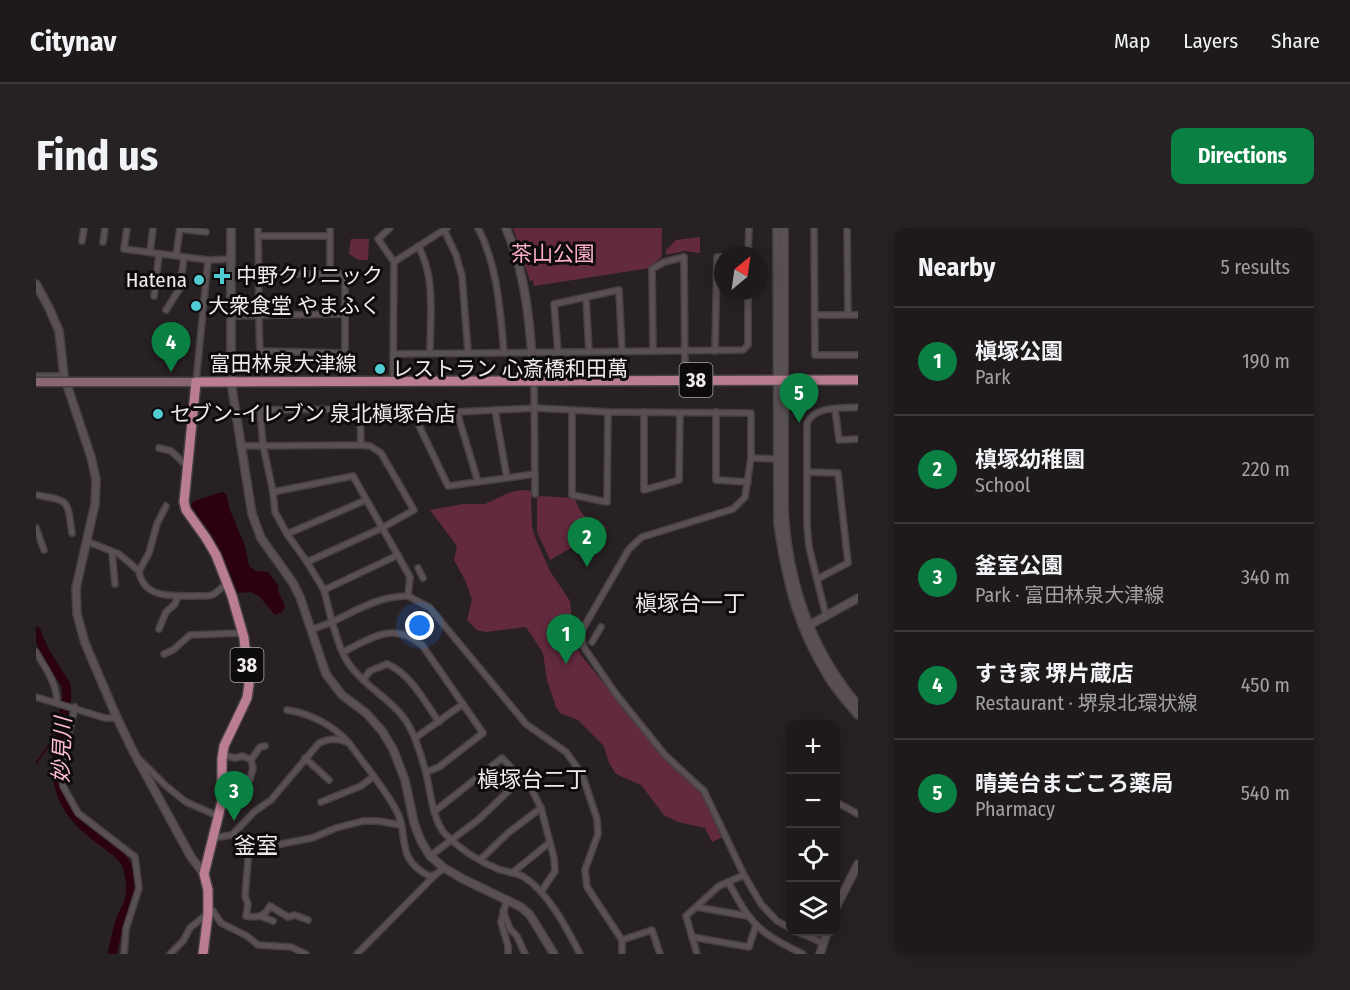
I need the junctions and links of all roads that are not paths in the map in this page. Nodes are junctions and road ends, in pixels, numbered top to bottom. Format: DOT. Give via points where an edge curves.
graph roads {
  1 [pos="84,228"];
  2 [pos="105,228"];
  3 [pos="127,228"];
  4 [pos="153,228"];
  5 [pos="180,228"];
  6 [pos="231,228"];
  7 [pos="258,228"];
  8 [pos="330,228"];
  9 [pos="390,228"];
  10 [pos="478,228"];
  11 [pos="506,228"];
  12 [pos="749,228"];
  13 [pos="777,228"];
  14 [pos="784,228"];
  15 [pos="814,228"];
  16 [pos="847,228"];
  17 [pos="445,229"];
  18 [pos="206,232"];
  19 [pos="258,236"];
  20 [pos="330,236"];
  21 [pos="82,241"];
  22 [pos="103,242"];
  23 [pos="418,246"];
  24 [pos="748,246"];
  25 [pos="150,252"];
  26 [pos="159,254"];
  27 [pos="176,256"];
  28 [pos="184,257"];
  29 [pos="231,259"];
  30 [pos="208,260"];
  31 [pos="394,262"];
  32 [pos="258,274"];
  33 [pos="330,274"];
  34 [pos="36,284"];
  35 [pos="154,296"];
  36 [pos="586,297"];
  37 [pos="716,300"];
  38 [pos="748,300"];
  39 [pos="166,310"];
  40 [pos="345,314"];
  41 [pos="258,315"];
  42 [pos="815,315"];
  43 [pos="848,315"];
  44 [pos="858,315"];
  45 [pos="231,316"];
  46 [pos="653,350"];
  47 [pos="621,351"];
  48 [pos="684,351"];
  49 [pos="715,351"];
  50 [pos="468,352"];
  51 [pos="504,352"];
  52 [pos="558,352"];
  53 [pos="589,352"];
  54 [pos="430,353"];
  55 [pos="532,353"];
  56 [pos="394,354"];
  57 [pos="858,355"];
  58 [pos="36,376"];
  59 [pos="64,376"];
  60 [pos="534,380"];
  61 [pos="685,380"];
  62 [pos="781,380"];
  63 [pos="858,380"];
  64 [pos="393,381"];
  65 [pos="36,382"];
  66 [pos="196,382"];
  67 [pos="231,382"];
  68 [pos="858,407"];
  69 [pos="536,408"];
  70 [pos="495,410"];
  71 [pos="572,410"];
  72 [pos="836,410"];
  73 [pos="457,412"];
  74 [pos="608,412"];
  75 [pos="644,412"];
  76 [pos="680,412"];
  77 [pos="716,412"];
  78 [pos="858,439"];
  79 [pos="263,445"];
  80 [pos="361,445"];
  81 [pos="240,446"];
  82 [pos="159,448"];
  83 [pos="751,459"];
  84 [pos="778,459"];
  85 [pos="186,465"];
  86 [pos="807,472"];
  87 [pos="535,474"];
  88 [pos="507,478"];
  89 [pos="478,482"];
  90 [pos="748,482"];
  91 [pos="273,492"];
  92 [pos="535,494"];
  93 [pos="36,495"];
  94 [pos="366,500"];
  95 [pos="166,506"];
  96 [pos="36,528"];
  97 [pos="382,528"];
  98 [pos="72,533"];
  99 [pos="287,534"];
  100 [pos="87,541"];
  101 [pos="44,550"];
  102 [pos="112,552"];
  103 [pos="398,555"];
  104 [pos="307,562"];
  105 [pos="418,568"];
  106 [pos="139,571"];
  107 [pos="423,578"];
  108 [pos="817,579"];
  109 [pos="227,583"];
  110 [pos="115,584"];
  111 [pos="324,590"];
  112 [pos="177,596"];
  113 [pos="408,596"];
  114 [pos="858,598"];
  115 [pos="826,616"];
  116 [pos="332,622"];
  117 [pos="601,627"];
  118 [pos="806,627"];
  119 [pos="159,629"];
  120 [pos="311,630"];
  121 [pos="243,633"];
  122 [pos="592,642"];
  123 [pos="36,652"];
  124 [pos="343,652"];
  125 [pos="164,654"];
  126 [pos="363,680"];
  127 [pos="36,697"];
  128 [pos="58,702"];
  129 [pos="463,704"];
  130 [pos="858,705"];
  131 [pos="75,707"];
  132 [pos="287,710"];
  133 [pos="858,715"];
  134 [pos="117,718"];
  135 [pos="439,722"];
  136 [pos="415,738"];
  137 [pos="349,743"];
  138 [pos="265,746"];
  139 [pos="222,755"];
  140 [pos="137,758"];
  141 [pos="305,758"];
  142 [pos="251,760"];
  143 [pos="426,772"];
  144 [pos="374,777"];
  145 [pos="522,778"];
  146 [pos="250,779"];
  147 [pos="329,780"];
  148 [pos="321,802"];
  149 [pos="840,804"];
  150 [pos="541,807"];
  151 [pos="435,811"];
  152 [pos="858,814"];
  153 [pos="218,816"];
  154 [pos="401,825"];
  155 [pos="232,835"];
  156 [pos="212,838"];
  157 [pos="247,839"];
  158 [pos="451,839"];
  159 [pos="549,843"];
  160 [pos="430,856"];
  161 [pos="480,860"];
  162 [pos="858,864"];
  163 [pos="444,868"];
  164 [pos="512,873"];
  165 [pos="204,874"];
  166 [pos="435,875"];
  167 [pos="744,875"];
  168 [pos="728,882"];
  169 [pos="541,892"];
  170 [pos="507,899"];
  171 [pos="840,899"];
  172 [pos="696,907"];
  173 [pos="208,911"];
  174 [pos="503,911"];
  175 [pos="260,916"];
  176 [pos="748,916"];
  177 [pos="308,920"];
  178 [pos="273,921"];
  179 [pos="756,925"];
  180 [pos="786,926"];
  181 [pos="807,936"];
  182 [pos="826,936"];
  183 [pos="692,937"];
  184 [pos="622,940"];
  185 [pos="823,943"];
  186 [pos="748,951"];
  187 [pos="124,954"];
  188 [pos="170,954"];
  189 [pos="203,954"];
  190 [pos="306,954"];
  191 [pos="357,954"];
  192 [pos="508,954"];
  193 [pos="525,954"];
  194 [pos="554,954"];
  195 [pos="580,954"];
  196 [pos="622,954"];
  197 [pos="660,954"];
  198 [pos="697,954"];
  199 [pos="802,954"];
  200 [pos="820,954"];
  1 -- 21 [label="street"];
  2 -- 22 [label="street"];
  3 -- 25 [label="street" via="124,249"];
  4 -- 25 [label="street"];
  5 -- 18 [label="street"];
  5 -- 27 [label="street"];
  6 -- 29 [label="street"];
  7 -- 19 [label="street"];
  8 -- 20 [label="street"];
  9 -- 31 [label="street" via="378,239"];
  10 -- 51 [label="street" via="496,282"];
  11 -- 55 [label="street" via="524,286"];
  12 -- 24 [label="street"];
  13 -- 62 [label="street"];
  14 -- 62 [label="street"];
  15 -- 42 [label="street"];
  16 -- 43 [label="street"];
  17 -- 23 [label="street"];
  17 -- 50 [label="street" via="462,276"];
  19 -- 20 [label="street"];
  19 -- 32 [label="street"];
  20 -- 33 [label="street"];
  23 -- 31 [label="street"];
  23 -- 54 [label="street" via="429,276"];
  25 -- 26 [label="street"];
  26 -- 27 [label="street"];
  26 -- 35 [label="street"];
  27 -- 28 [label="street"];
  28 -- 30 [label="street"];
  28 -- 39 [label="street" via="180,288"];
  29 -- 30 [label="street"];
  29 -- 45 [label="street"];
  30 -- 66 [label="street"];
  31 -- 56 [label="street"];
  32 -- 33 [label="street"];
  32 -- 41 [label="street"];
  33 -- 40 [label="street" via="345,274"];
  34 -- 59 [label="street" via="59,331"];
  36 -- 47 [label="street" via="619,290"];
  36 -- 52 [label="street" via="554,304"];
  36 -- 53 [label="street"];
  37 -- 49 [label="street"];
  38 -- 49 [label="street" via="748,345 742,350"];
  40 -- 41 [label="street"];
  40 -- 41 [label="street" via="345,354 260,351"];
  41 -- 45 [label="street"];
  42 -- 43 [label="street"];
  42 -- 57 [label="street" via="814,355"];
  43 -- 44 [label="street"];
  45 -- 67 [label="street"];
  46 -- 47 [label="street"];
  46 -- 48 [label="street"];
  46 -- 48 [label="street" via="652,269 684,257"];
  47 -- 53 [label="street"];
  48 -- 49 [label="street"];
  48 -- 61 [label="street"];
  50 -- 51 [label="street"];
  50 -- 54 [label="street"];
  51 -- 55 [label="street"];
  52 -- 53 [label="street"];
  52 -- 55 [label="street"];
  54 -- 56 [label="street"];
  55 -- 60 [label="street"];
  56 -- 64 [label="street"];
  58 -- 59 [label="street"];
  59 -- 100 [label="street" via="96,480"];
  60 -- 61 [label="main road, 富田林泉大津線 / 38"];
  60 -- 64 [label="main road, 富田林泉大津線 / 38"];
  60 -- 69 [label="street"];
  61 -- 62 [label="main road, 富田林泉大津線 / 38"];
  62 -- 63 [label="main road, 富田林泉大津線 / 38"];
  62 -- 84 [label="street"];
  62 -- 118 [label="street" via="785,529"];
  64 -- 67 [label="main road, 富田林泉大津線 / 38"];
  65 -- 66 [label="main road, bridge"];
  66 -- 67 [label="main road, 富田林泉大津線 / 38"];
  66 -- 85 [label="main road, 富田林泉大津線 / 38"];
  67 -- 81 [label="street"];
  68 -- 72 [label="street"];
  69 -- 70 [label="street"];
  69 -- 71 [label="street"];
  69 -- 87 [label="street"];
  70 -- 73 [label="street"];
  70 -- 88 [label="street"];
  71 -- 74 [label="street"];
  71 -- 74 [label="street" via="572,495 607,502"];
  72 -- 78 [label="street" via="839,440"];
  72 -- 86 [label="street" via="818,410 810,416"];
  73 -- 89 [label="street"];
  73 -- 89 [label="street" via="412,411 448,486"];
  74 -- 75 [label="street"];
  75 -- 76 [label="street"];
  75 -- 76 [label="street" via="644,490 679,480"];
  76 -- 77 [label="street"];
  77 -- 83 [label="street" via="751,412"];
  77 -- 90 [label="street" via="716,480"];
  79 -- 80 [label="street"];
  79 -- 80 [label="street" via="260,410 360,409"];
  79 -- 81 [label="street"];
  79 -- 91 [label="street"];
  80 -- 97 [label="street" via="381,453 414,510"];
  81 -- 120 [label="street" via="252,514 261,538 293,583"];
  82 -- 85 [label="street" via="171,451"];
  83 -- 84 [label="street"];
  83 -- 90 [label="street"];
  84 -- 118 [label="street" via="778,524 783,558 792,598"];
  85 -- 109 [label="main road, 富田林泉大津線 / 38" via="184,507 207,538"];
  86 -- 108 [label="street" via="809,547"];
  86 -- 108 [label="street" via="838,473 848,563"];
  87 -- 88 [label="street"];
  87 -- 92 [label="street"];
  88 -- 89 [label="street"];
  90 -- 167 [label="street" via="746,497 733,509 642,537 629,549 581,632 583,646 616,694 665,755 704,791"];
  91 -- 94 [label="street" via="353,476"];
  91 -- 99 [label="street" via="275,512"];
  93 -- 98 [label="street" via="61,500 68,506"];
  94 -- 97 [label="street"];
  94 -- 99 [label="street"];
  95 -- 106 [label="street"];
  96 -- 101 [label="street"];
  97 -- 103 [label="street"];
  97 -- 104 [label="street"];
  99 -- 104 [label="street"];
  100 -- 102 [label="street"];
  100 -- 134 [label="street" via="75,588 77,614"];
  102 -- 106 [label="street"];
  102 -- 110 [label="street"];
  103 -- 111 [label="street"];
  103 -- 113 [label="street" via="410,577"];
  104 -- 111 [label="street"];
  105 -- 107 [label="street"];
  106 -- 112 [label="street" via="144,586 160,594"];
  108 -- 115 [label="street"];
  109 -- 112 [label="street" via="212,595"];
  109 -- 121 [label="main road, 富田林泉大津線 / 38"];
  111 -- 116 [label="street"];
  112 -- 119 [label="street"];
  113 -- 116 [label="street" via="372,602"];
  113 -- 184 [label="street" via="429,607 525,724 574,761 597,819 598,834 585,870 587,887"];
  114 -- 115 [label="street"];
  115 -- 118 [label="street"];
  116 -- 120 [label="street"];
  116 -- 124 [label="street"];
  117 -- 122 [label="street"];
  118 -- 130 [label="street"];
  118 -- 133 [label="street" via="830,679"];
  120 -- 160 [label="street" via="326,674 342,695 366,713 393,749 405,780 414,823"];
  121 -- 125 [label="street" via="190,635"];
  121 -- 139 [label="main road, 富田林泉大津線 / 38" via="249,685"];
  123 -- 128 [label="street" via="55,684"];
  124 -- 126 [label="street"];
  124 -- 129 [label="street" via="380,634 400,633 413,638"];
  126 -- 135 [label="street" via="370,671 387,664 399,669"];
  126 -- 136 [label="street" via="397,709"];
  127 -- 128 [label="street"];
  128 -- 131 [label="street"];
  129 -- 135 [label="street"];
  129 -- 143 [label="street" via="483,733 439,767"];
  131 -- 134 [label="street" via="105,718"];
  131 -- 187 [label="street" via="62,764 63,786 78,813 135,857 139,888 126,929"];
  132 -- 137 [label="street" via="323,723"];
  134 -- 140 [label="street"];
  135 -- 136 [label="street"];
  136 -- 143 [label="street"];
  137 -- 141 [label="street" via="329,739 318,743"];
  137 -- 144 [label="street"];
  138 -- 142 [label="street"];
  139 -- 142 [label="street"];
  139 -- 153 [label="main road, 富田林泉大津線 / 38"];
  140 -- 153 [label="street" via="186,802"];
  140 -- 165 [label="street"];
  141 -- 147 [label="street"];
  141 -- 155 [label="street" via="271,800"];
  142 -- 146 [label="street"];
  143 -- 151 [label="street"];
  144 -- 148 [label="street"];
  144 -- 154 [label="street" via="398,811"];
  145 -- 150 [label="street"];
  145 -- 151 [label="street" via="502,758"];
  145 -- 158 [label="street" via="478,820"];
  149 -- 152 [label="street"];
  150 -- 159 [label="street"];
  150 -- 161 [label="street"];
  151 -- 158 [label="street"];
  153 -- 156 [label="main road, 富田林泉大津線 / 38"];
  154 -- 157 [label="street" via="363,821 281,844"];
  154 -- 166 [label="street" via="412,863 423,873"];
  155 -- 156 [label="street"];
  155 -- 157 [label="street"];
  156 -- 165 [label="main road, 富田林泉大津線 / 38"];
  157 -- 175 [label="street" via="246,916"];
  158 -- 160 [label="street"];
  158 -- 161 [label="street"];
  159 -- 164 [label="street"];
  159 -- 169 [label="street" via="555,871"];
  160 -- 163 [label="street"];
  161 -- 164 [label="street"];
  162 -- 171 [label="street"];
  163 -- 166 [label="street"];
  163 -- 170 [label="street"];
  164 -- 169 [label="street" via="524,877"];
  165 -- 173 [label="main road, 富田林泉大津線 / 38"];
  166 -- 191 [label="street"];
  167 -- 168 [label="street"];
  167 -- 180 [label="street" via="761,904"];
  168 -- 172 [label="street"];
  168 -- 176 [label="street"];
  169 -- 195 [label="street"];
  170 -- 174 [label="street"];
  170 -- 194 [label="street" via="530,915"];
  172 -- 176 [label="street"];
  172 -- 183 [label="street" via="686,916"];
  173 -- 188 [label="street"];
  173 -- 189 [label="main road, 富田林泉大津線 / 38"];
  173 -- 190 [label="street" via="258,945 291,947"];
  174 -- 192 [label="street" via="501,922"];
  174 -- 193 [label="street"];
  175 -- 177 [label="street" via="270,906 288,917 295,915"];
  175 -- 178 [label="street"];
  176 -- 179 [label="street"];
  179 -- 186 [label="street"];
  179 -- 199 [label="street"];
  181 -- 185 [label="street"];
  182 -- 185 [label="street"];
  183 -- 186 [label="street"];
  183 -- 198 [label="street"];
  184 -- 196 [label="street"];
  184 -- 197 [label="street" via="652,930"];
  185 -- 200 [label="street"];
}
